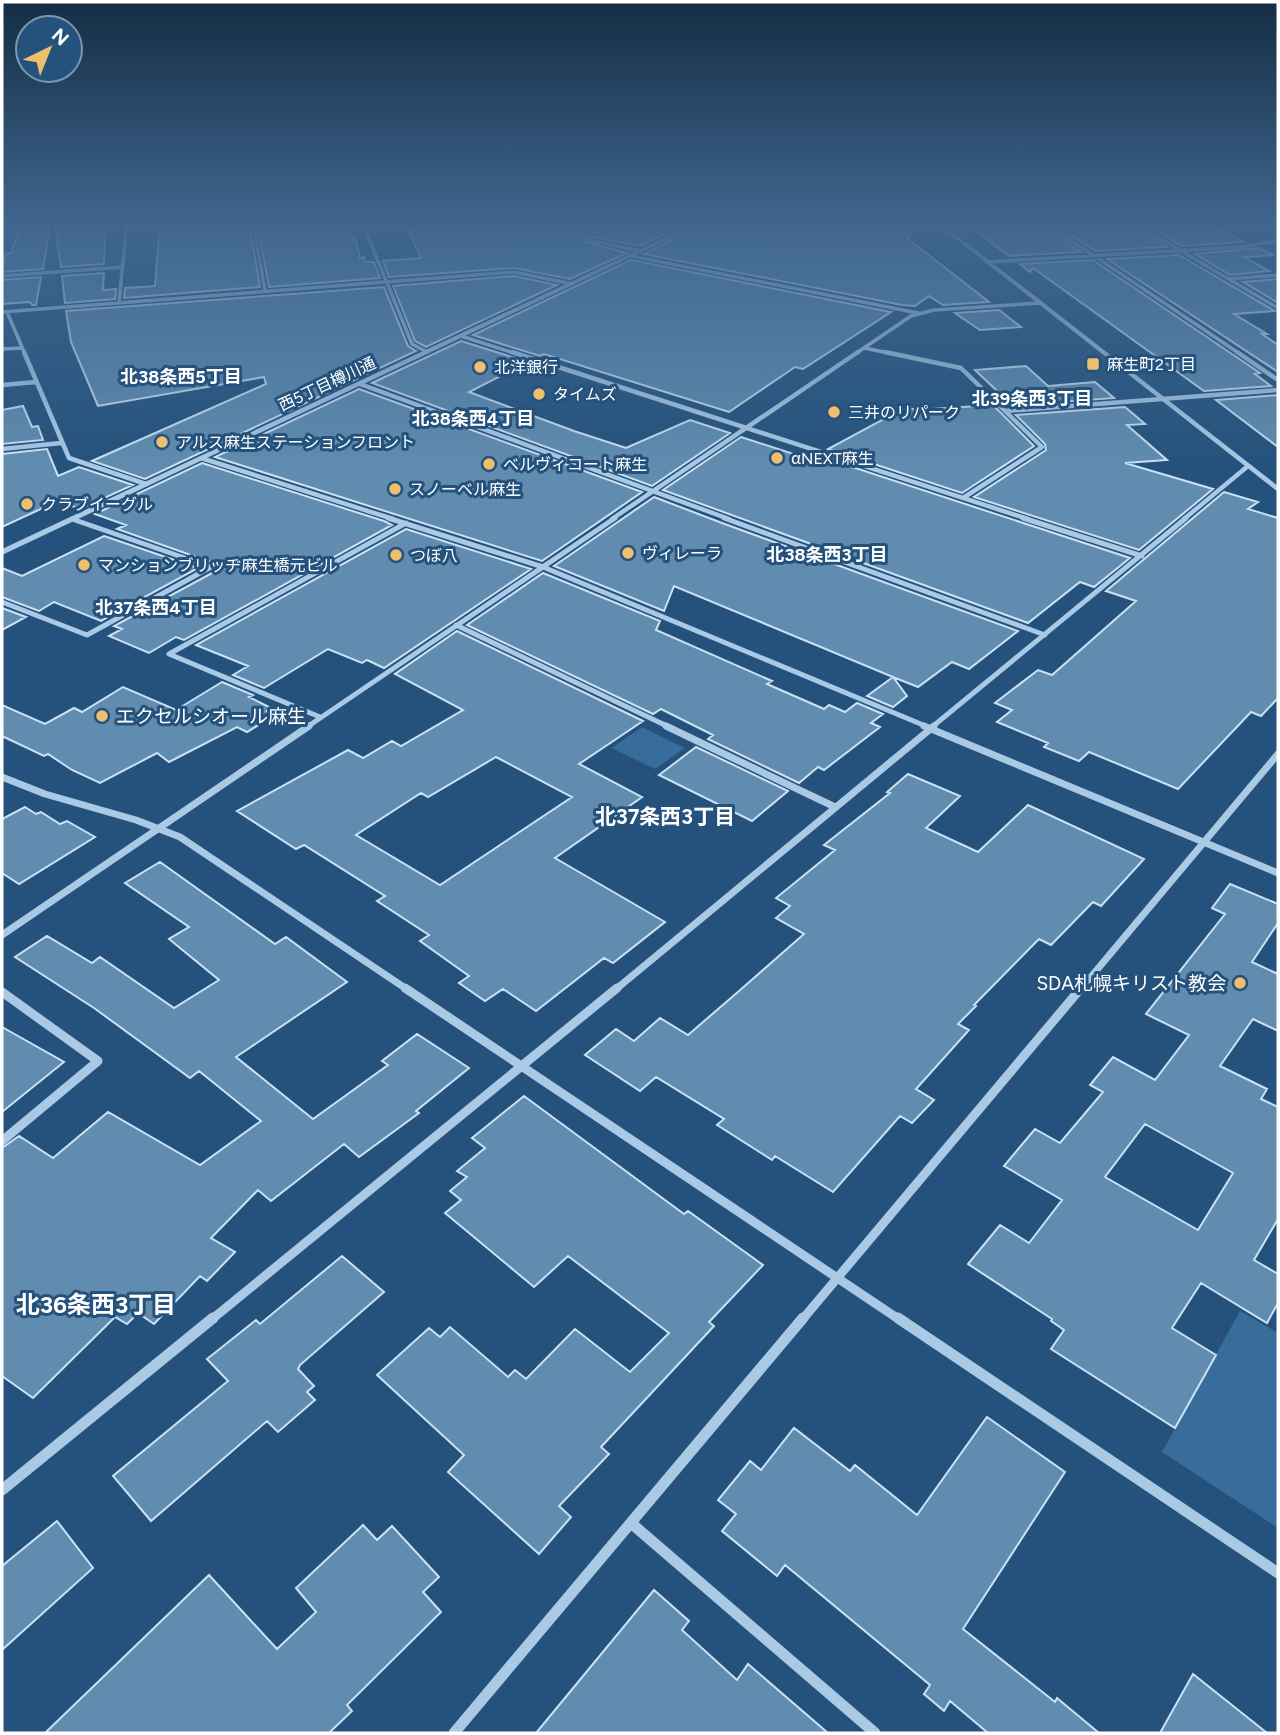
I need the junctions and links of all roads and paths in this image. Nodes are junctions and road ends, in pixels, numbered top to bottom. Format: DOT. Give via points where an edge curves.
graph roads {
  1 [pos="108,303"];
  2 [pos="394,303"];
  3 [pos="532,303"];
  4 [pos="867,303"];
  5 [pos="1040,303"];
  6 [pos="1163,303"];
  7 [pos="5,312"];
  8 [pos="918,313"];
  9 [pos="461,336"];
  10 [pos="22,348"];
  11 [pos="864,348"];
  12 [pos="2,349"];
  13 [pos="427,352"];
  14 [pos="1278,380"];
  15 [pos="36,382"];
  16 [pos="360,384"];
  17 [pos="2,385"];
  18 [pos="1278,390"];
  19 [pos="1163,399"];
  20 [pos="1005,411"];
  21 [pos="747,428"];
  22 [pos="61,443"];
  23 [pos="2,449"];
  24 [pos="201,458"];
  25 [pos="1248,466"];
  26 [pos="146,484"];
  27 [pos="1278,490"];
  28 [pos="654,491"];
  29 [pos="963,498"];
  30 [pos="72,519"];
  31 [pos="406,523"];
  32 [pos="2,552"];
  33 [pos="1142,556"];
  34 [pos="543,567"];
  35 [pos="2,602"];
  36 [pos="456,625"];
  37 [pos="1045,635"];
  38 [pos="320,717"];
  39 [pos="929,727"];
  40 [pos="1278,754"];
  41 [pos="2,777"];
  42 [pos="835,807"];
  43 [pos="158,826"];
  44 [pos="1204,842"];
  45 [pos="1278,873"];
  46 [pos="2,935"];
  47 [pos="2,992"];
  48 [pos="522,1066"];
  49 [pos="2,1141"];
  50 [pos="837,1278"];
  51 [pos="2,1490"];
  52 [pos="631,1523"];
  53 [pos="1278,1573"];
  54 [pos="454,1733"];
  55 [pos="875,1733"];
  1 -- 7 [label="street"];
  2 -- 13 [label="street" via="412,344"];
  3 -- 9 [label="street, 西5丁目樽川通"];
  4 -- 8 [label="street"];
  5 -- 8 [label="street"];
  5 -- 19 [label="street"];
  6 -- 14 [label="street"];
  7 -- 10 [label="street"];
  8 -- 11 [label="street"];
  9 -- 13 [label="street, 西5丁目樽川通"];
  9 -- 21 [label="street"];
  10 -- 12 [label="street"];
  10 -- 15 [label="street"];
  11 -- 20 [label="street" via="961,368"];
  11 -- 21 [label="street"];
  13 -- 16 [label="street, 西5丁目樽川通"];
  15 -- 17 [label="street"];
  15 -- 22 [label="street"];
  16 -- 24 [label="street, 西5丁目樽川通"];
  16 -- 28 [label="street"];
  18 -- 19 [label="street"];
  19 -- 20 [label="street"];
  19 -- 25 [label="street"];
  20 -- 29 [label="street" via="1042,447"];
  21 -- 28 [label="street"];
  21 -- 29 [label="street"];
  22 -- 23 [label="street"];
  22 -- 26 [label="street" via="69,458"];
  24 -- 26 [label="street, 西5丁目樽川通"];
  24 -- 31 [label="street"];
  25 -- 27 [label="street"];
  25 -- 33 [label="street"];
  26 -- 30 [label="street, 西5丁目樽川通"];
  28 -- 34 [label="street"];
  28 -- 37 [label="street"];
  29 -- 33 [label="street"];
  30 -- 32 [label="street, 西5丁目樽川通"];
  30 -- 35 [label="street" via="211,567 86,635"];
  31 -- 34 [label="street"];
  31 -- 38 [label="street" via="169,654"];
  33 -- 37 [label="street"];
  34 -- 36 [label="street"];
  34 -- 39 [label="street"];
  36 -- 38 [label="street"];
  36 -- 42 [label="street"];
  37 -- 39 [label="street"];
  38 -- 43 [label="street"];
  39 -- 42 [label="street"];
  39 -- 44 [label="street"];
  40 -- 44 [label="street"];
  41 -- 43 [label="street"];
  42 -- 48 [label="street"];
  43 -- 46 [label="street"];
  43 -- 48 [label="street"];
  44 -- 45 [label="street"];
  44 -- 50 [label="street"];
  47 -- 49 [label="street" via="99,1061"];
  48 -- 50 [label="street"];
  48 -- 51 [label="street"];
  50 -- 52 [label="street"];
  50 -- 53 [label="street"];
  52 -- 54 [label="street"];
  52 -- 55 [label="street"];
}
